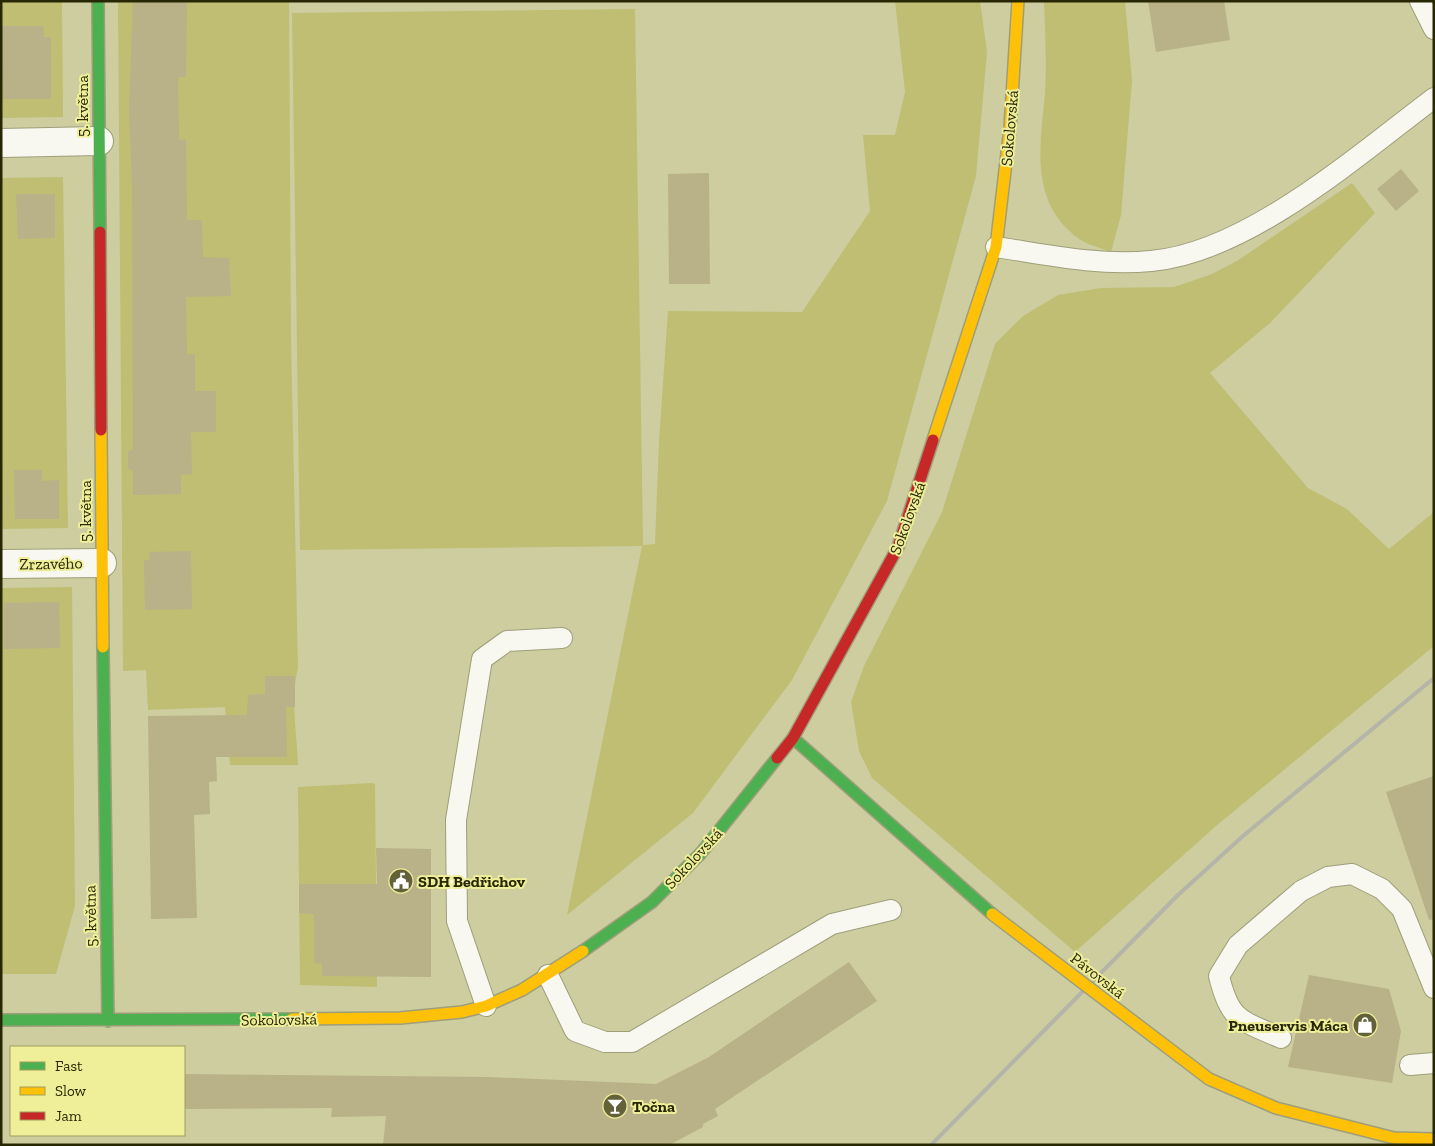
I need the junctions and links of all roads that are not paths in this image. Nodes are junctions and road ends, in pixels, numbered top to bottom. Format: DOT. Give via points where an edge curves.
graph roads {
  1 [pos="98,1"];
  2 [pos="1018,1"];
  3 [pos="1420,1"];
  4 [pos="1434,29"];
  5 [pos="1434,98"];
  6 [pos="99,141"];
  7 [pos="1,143"];
  8 [pos="996,247"];
  9 [pos="102,563"];
  10 [pos="1,564"];
  11 [pos="562,638"];
  12 [pos="793,738"];
  13 [pos="891,910"];
  14 [pos="548,975"];
  15 [pos="1434,988"];
  16 [pos="486,1006"];
  17 [pos="1,1020"];
  18 [pos="108,1021"];
  19 [pos="1281,1038"];
  20 [pos="1434,1063"];
  21 [pos="1410,1065"];
  22 [pos="1434,1139"];
  23 [pos="1411,1141"];
  1 -- 6 [label="street, 5. května"];
  2 -- 8 [label="street, Sokolovská" via="1010,128"];
  3 -- 4 [label="lane"];
  5 -- 8 [label="lane" via="1313,189 1248,228 1205,248 1152,261 1096,263"];
  6 -- 7 [label="street"];
  6 -- 9 [label="street, 5. května"];
  8 -- 12 [label="street, Sokolovská" via="898,547"];
  9 -- 10 [label="street, Zrzavého"];
  9 -- 18 [label="street, 5. května"];
  11 -- 16 [label="lane" via="506,642 482,659 456,820 457,922"];
  12 -- 14 [label="street, Sokolovská" via="701,853 652,902"];
  12 -- 23 [label="street, Pávovská, bridge" via="992,914 1209,1080 1276,1108"];
  13 -- 14 [label="lane" via="832,924 632,1042 605,1042 575,1031"];
  14 -- 16 [label="street, Sokolovská"];
  15 -- 19 [label="lane" via="1402,909 1382,889 1352,874 1328,877 1300,891 1238,945 1219,976 1224,996 1236,1018"];
  16 -- 18 [label="street, Sokolovská" via="462,1012 400,1018"];
  17 -- 18 [label="street, Sokolovská"];
  20 -- 21 [label="lane"];
  22 -- 23 [label="street, Pávovská"];
}
